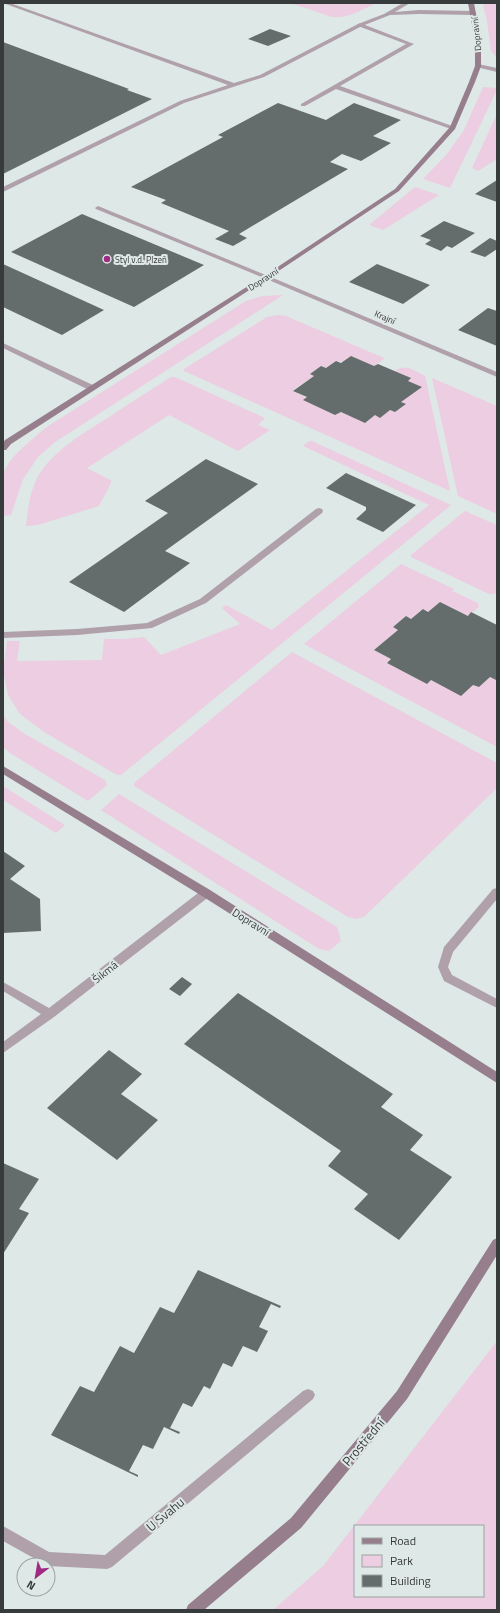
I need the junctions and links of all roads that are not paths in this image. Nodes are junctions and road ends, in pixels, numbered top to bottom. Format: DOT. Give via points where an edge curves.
graph roads {
  1 [pos="5,3"];
  2 [pos="407,3"];
  3 [pos="471,3"];
  4 [pos="473,13"];
  5 [pos="386,15"];
  6 [pos="360,25"];
  7 [pos="478,66"];
  8 [pos="497,70"];
  9 [pos="234,85"];
  10 [pos="336,87"];
  11 [pos="303,105"];
  12 [pos="453,128"];
  13 [pos="3,190"];
  14 [pos="98,208"];
  15 [pos="266,277"];
  16 [pos="3,344"];
  17 [pos="497,375"];
  18 [pos="92,388"];
  19 [pos="3,448"];
  20 [pos="319,511"];
  21 [pos="3,635"];
  22 [pos="3,769"];
  23 [pos="497,892"];
  24 [pos="206,893"];
  25 [pos="3,986"];
  26 [pos="497,1004"];
  27 [pos="50,1014"];
  28 [pos="3,1048"];
  29 [pos="497,1078"];
  30 [pos="497,1244"];
  31 [pos="308,1395"];
  32 [pos="3,1533"];
  33 [pos="193,1610"];
  1 -- 9 [label="street"];
  2 -- 5 [label="street"];
  3 -- 4 [label="street, Dopravní"];
  4 -- 5 [label="street" via="419,12"];
  4 -- 7 [label="street, Dopravní" via="478,41"];
  5 -- 6 [label="street"];
  6 -- 9 [label="street" via="262,76"];
  6 -- 10 [label="street" via="411,44"];
  7 -- 8 [label="street, Dopravní"];
  7 -- 12 [label="street, Dopravní"];
  9 -- 13 [label="street" via="182,102"];
  10 -- 11 [label="street"];
  10 -- 12 [label="street"];
  12 -- 15 [label="street, Dopravní" via="397,190"];
  14 -- 15 [label="street, Krajní"];
  15 -- 17 [label="street, Krajní"];
  15 -- 18 [label="street, Dopravní"];
  16 -- 18 [label="street"];
  18 -- 19 [label="street, Dopravní" via="8,442"];
  20 -- 21 [label="street" via="203,602 149,626"];
  22 -- 24 [label="street, Dopravní"];
  23 -- 26 [label="street" via="448,950 443,967 448,978"];
  24 -- 27 [label="street, Šikmá"];
  24 -- 29 [label="street, Dopravní"];
  25 -- 27 [label="street"];
  27 -- 28 [label="street, Šikmá"];
  30 -- 33 [label="street, Prostřední" via="402,1395 296,1523"];
  31 -- 32 [label="street, U Svahu" via="107,1562 47,1559"];
}
